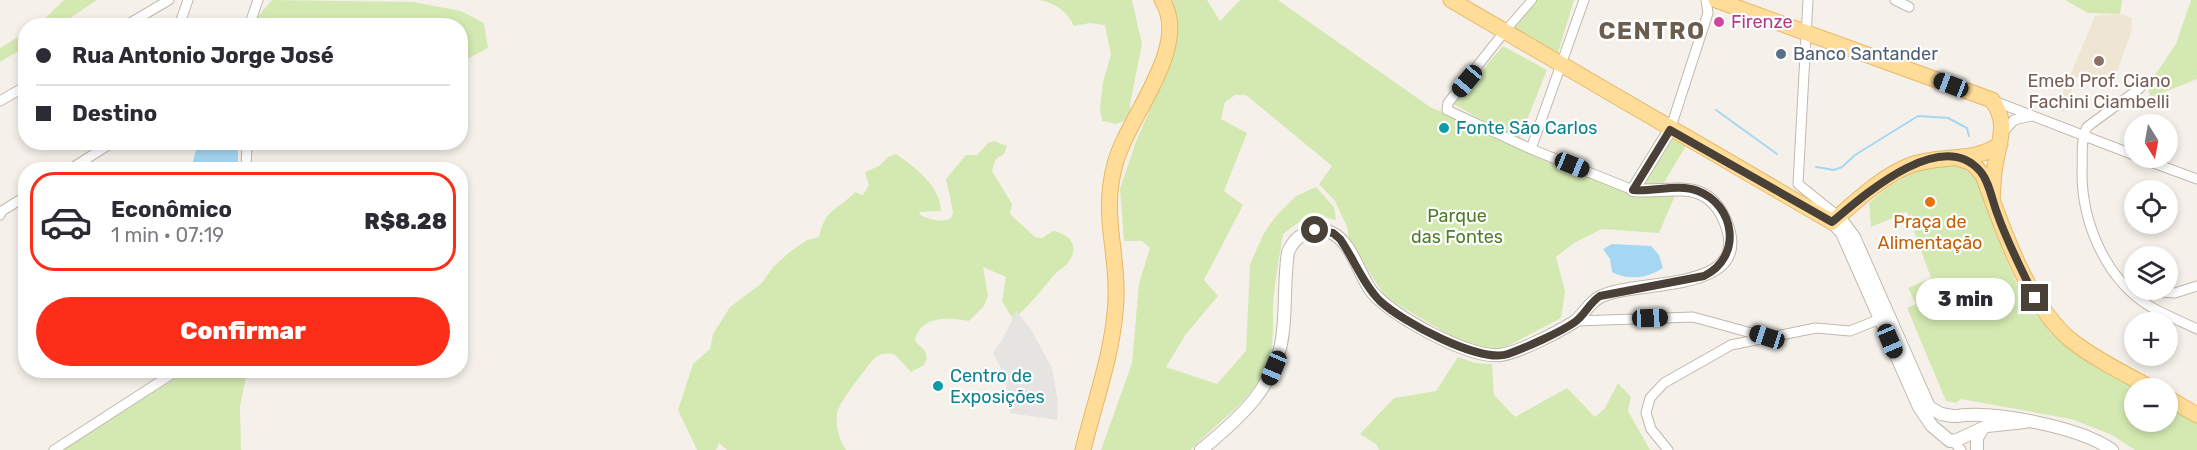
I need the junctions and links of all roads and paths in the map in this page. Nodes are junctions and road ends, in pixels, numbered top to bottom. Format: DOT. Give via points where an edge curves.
graph roads {
  1 [pos="169,0"];
  2 [pos="188,0"];
  3 [pos="258,0"];
  4 [pos="1162,0"];
  5 [pos="1451,0"];
  6 [pos="1532,0"];
  7 [pos="1584,0"];
  8 [pos="1706,0"];
  9 [pos="1716,0"];
  10 [pos="1808,0"];
  11 [pos="1895,0"];
  12 [pos="1909,7"];
  13 [pos="139,18"];
  14 [pos="181,18"];
  15 [pos="252,18"];
  16 [pos="1505,31"];
  17 [pos="1806,31"];
  18 [pos="1561,64"];
  19 [pos="2140,88"];
  20 [pos="18,91"];
  21 [pos="1992,100"];
  22 [pos="0,101"];
  23 [pos="2034,116"];
  24 [pos="1670,130"];
  25 [pos="2083,135"];
  26 [pos="2002,138"];
  27 [pos="1531,148"];
  28 [pos="100,150"];
  29 [pos="2124,151"];
  30 [pos="1953,156"];
  31 [pos="81,162"];
  32 [pos="2167,168"];
  33 [pos="2197,179"];
  34 [pos="1798,184"];
  35 [pos="1633,190"];
  36 [pos="1789,198"];
  37 [pos="1992,200"];
  38 [pos="18,201"];
  39 [pos="0,215"];
  40 [pos="1835,219"];
  41 [pos="2124,282"];
  42 [pos="2197,286"];
  43 [pos="2178,292"];
  44 [pos="2142,300"];
  45 [pos="1885,317"];
  46 [pos="1576,321"];
  47 [pos="2197,329"];
  48 [pos="1767,337"];
  49 [pos="166,378"];
  50 [pos="2133,378"];
  51 [pos="2178,404"];
  52 [pos="2197,415"];
  53 [pos="1955,416"];
  54 [pos="2025,422"];
  55 [pos="1983,428"];
  56 [pos="1954,441"];
  57 [pos="54,450"];
  58 [pos="1083,450"];
  59 [pos="1201,450"];
  60 [pos="1668,450"];
  61 [pos="1977,450"];
  62 [pos="2112,450"];
  1 -- 13 [label="street"];
  2 -- 14 [label="street"];
  3 -- 15 [label="street"];
  4 -- 58 [label="main road" via="1169,19 1167,50 1130,124 1112,178 1107,211 1115,312"];
  5 -- 16 [label="main road"];
  6 -- 16 [label="street"];
  7 -- 18 [label="street"];
  8 -- 24 [label="street" via="1708,13"];
  9 -- 17 [label="main road"];
  10 -- 17 [label="street"];
  11 -- 12 [label="street"];
  16 -- 18 [label="main road"];
  16 -- 27 [label="street" via="1446,107"];
  17 -- 21 [label="main road"];
  17 -- 34 [label="street"];
  18 -- 24 [label="main road"];
  18 -- 27 [label="street"];
  19 -- 25 [label="street" via="2087,127"];
  20 -- 22 [label="street"];
  21 -- 23 [label="street"];
  21 -- 26 [label="main road" via="2000,114"];
  23 -- 25 [label="street"];
  23 -- 26 [label="street" via="2018,118"];
  24 -- 35 [label="street"];
  24 -- 36 [label="main road"];
  25 -- 29 [label="street"];
  25 -- 41 [label="street" via="2082,188 2088,218 2103,255"];
  26 -- 30 [label="main road" via="1982,154"];
  26 -- 37 [label="main road"];
  27 -- 35 [label="street"];
  28 -- 31 [label="street"];
  30 -- 37 [label="main road" via="1979,169"];
  30 -- 40 [label="main road" via="1894,173"];
  32 -- 33 [label="street"];
  34 -- 36 [label="street"];
  34 -- 40 [label="street"];
  35 -- 46 [label="street" via="1699,191 1716,204 1723,216 1731,243 1729,252 1721,264 1704,276 1600,296"];
  36 -- 40 [label="main road"];
  37 -- 50 [label="main road" via="2046,314 2071,340"];
  38 -- 39 [label="street"];
  40 -- 45 [label="street" via="1854,237"];
  42 -- 43 [label="street"];
  44 -- 47 [label="street"];
  45 -- 48 [label="street" via="1850,331 1816,328"];
  45 -- 53 [label="street" via="1929,407"];
  45 -- 56 [label="street" via="1924,417"];
  46 -- 48 [label="street" via="1693,317"];
  46 -- 59 [label="street" via="1508,354 1491,356 1468,351 1380,301 1333,233 1306,232 1287,252 1283,332 1278,360 1269,380 1246,412"];
  48 -- 60 [label="street" via="1718,350 1664,383 1650,399 1646,413 1651,429"];
  49 -- 57 [label="street"];
  51 -- 52 [label="main road"];
  53 -- 54 [label="street" via="1976,414"];
  53 -- 56 [label="street" via="1966,423"];
  53 -- 56 [label="street" via="1942,423"];
  54 -- 55 [label="street"];
  54 -- 62 [label="street" via="2083,434"];
  55 -- 56 [label="street"];
  55 -- 61 [label="street" via="1977,438"];
  56 -- 61 [label="street"];
}
